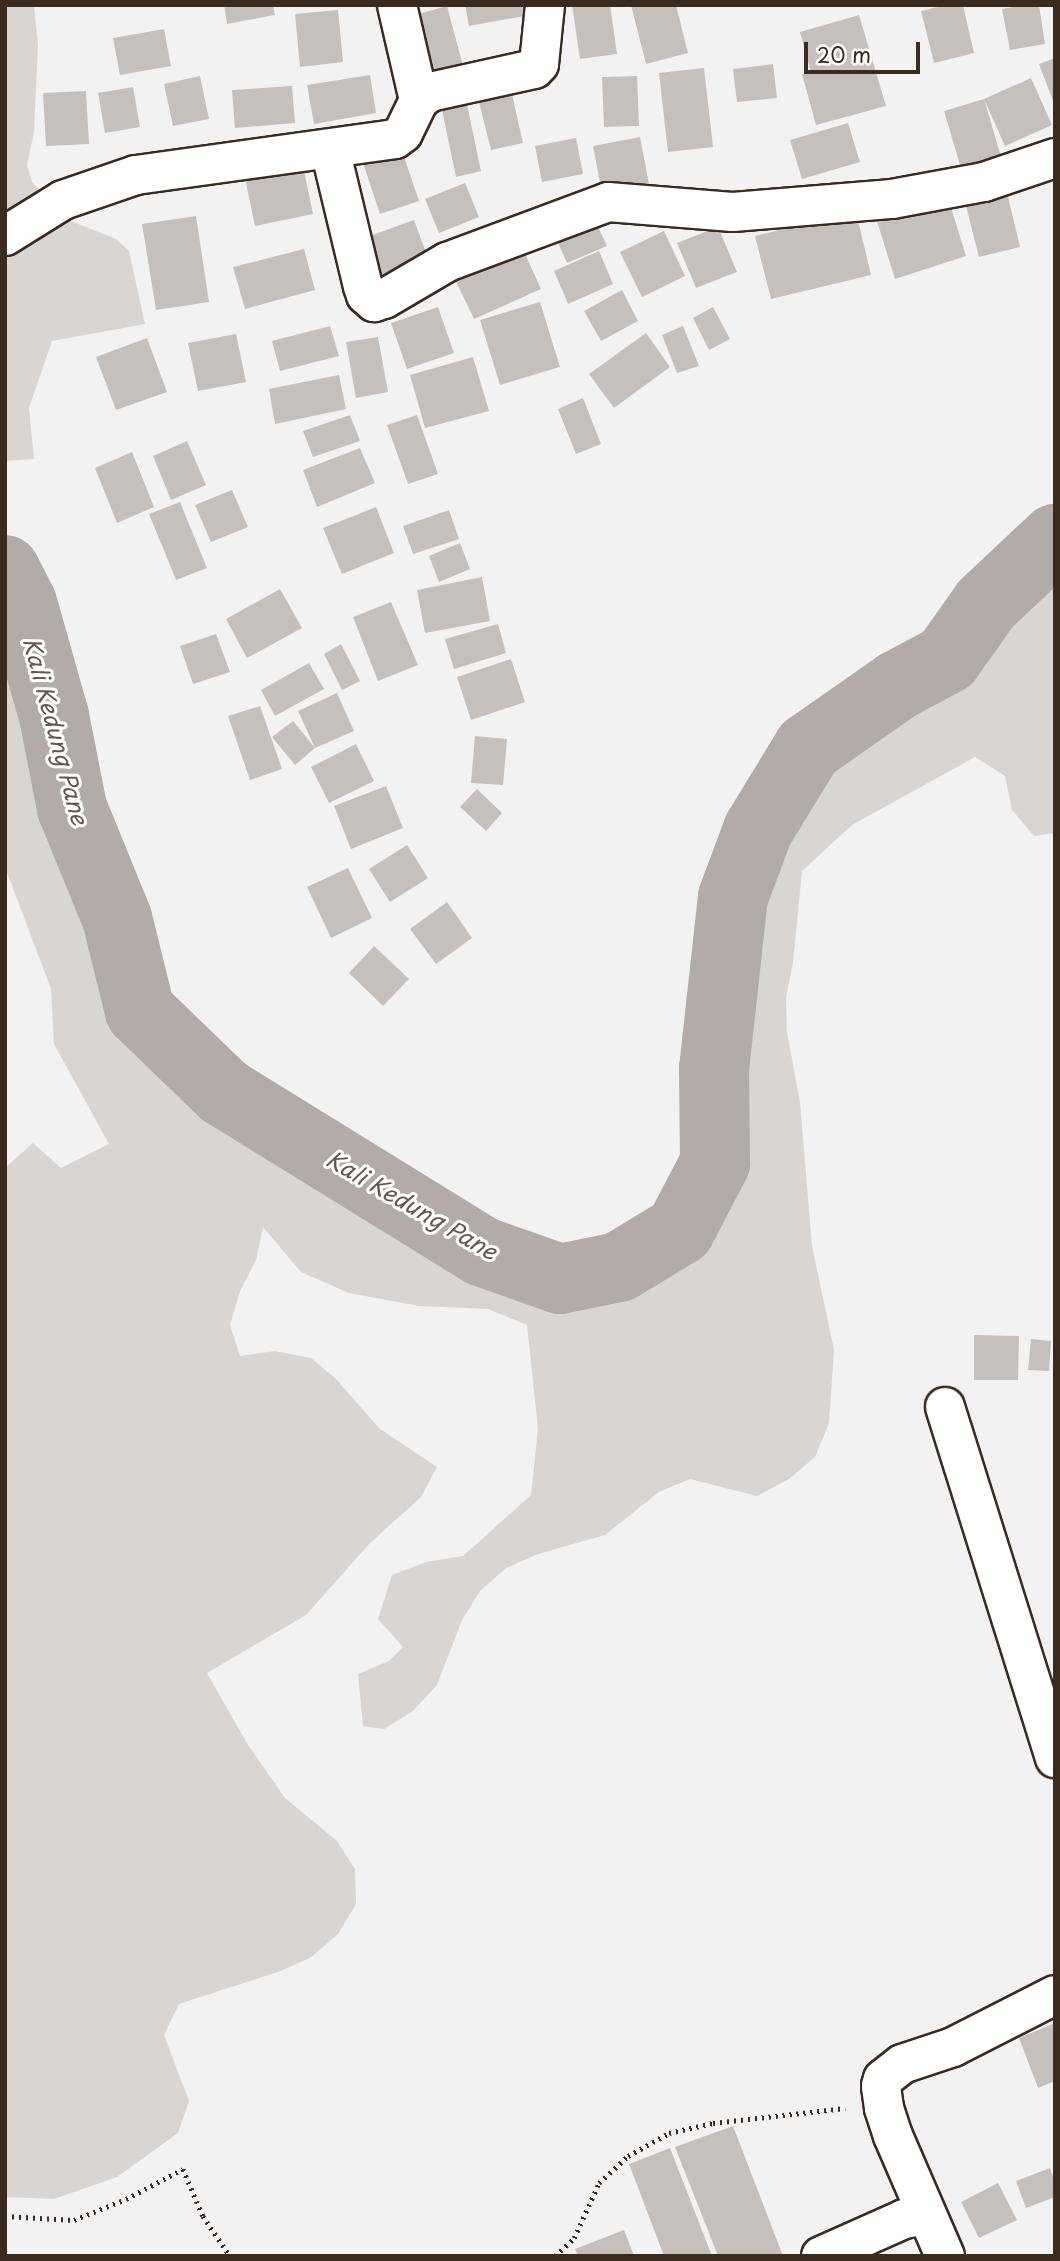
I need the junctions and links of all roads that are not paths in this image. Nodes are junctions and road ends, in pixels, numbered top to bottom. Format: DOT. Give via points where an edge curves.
graph roads {
  1 [pos="397,5"];
  2 [pos="545,5"];
  3 [pos="419,100"];
  4 [pos="330,149"];
  5 [pos="1055,158"];
  6 [pos="5,236"];
  7 [pos="945,1407"];
  8 [pos="1055,1758"];
  9 [pos="1055,1995"];
  10 [pos="927,2215"];
  11 [pos="821,2256"];
  12 [pos="945,2256"];
  1 -- 3 [label="street"];
  2 -- 3 [label="street" via="539,64 534,69 443,88"];
  3 -- 4 [label="street" via="403,133 395,139"];
  4 -- 5 [label="street" via="363,286 374,302 447,262 608,202 733,212 892,199 984,182"];
  4 -- 6 [label="street" via="136,175 63,200"];
  7 -- 8 [label="street"];
  9 -- 10 [label="street" via="953,2047 889,2072 881,2086 884,2108"];
  10 -- 11 [label="street" via="904,2219"];
  10 -- 12 [label="street"];
}
